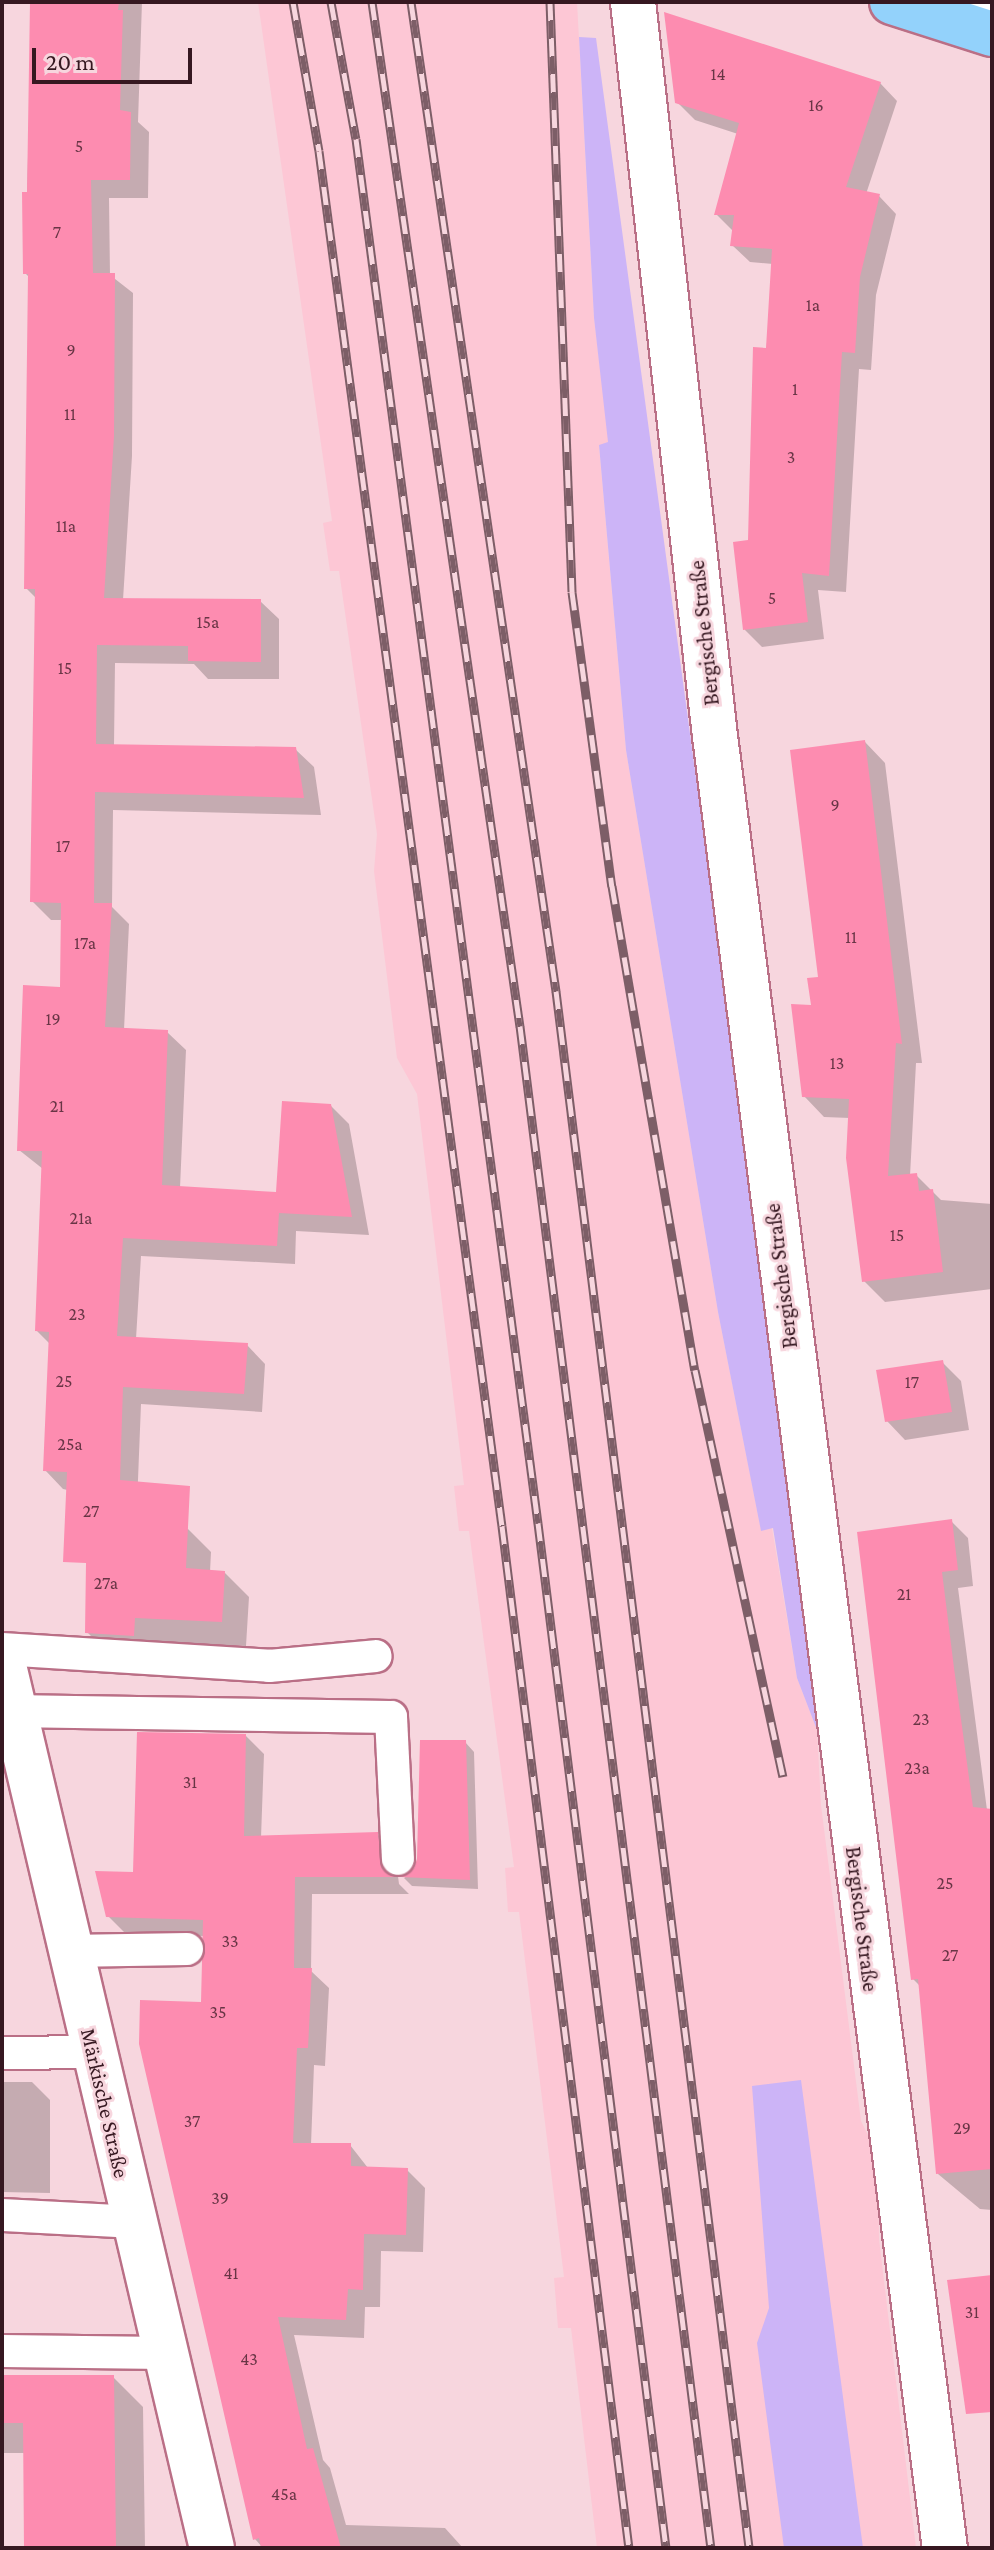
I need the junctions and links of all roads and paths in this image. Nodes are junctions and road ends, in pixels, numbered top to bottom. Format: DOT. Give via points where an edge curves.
graph roads {
  1 [pos="633,2"];
  2 [pos="892,2"];
  3 [pos="986,22"];
  4 [pos="2,1649"];
  5 [pos="376,1656"];
  6 [pos="2,1657"];
  7 [pos="11,1711"];
  8 [pos="398,1859"];
  9 [pos="187,1949"];
  10 [pos="69,1951"];
  11 [pos="93,2052"];
  12 [pos="2,2053"];
  13 [pos="2,2215"];
  14 [pos="134,2222"];
  15 [pos="2,2351"];
  16 [pos="165,2353"];
  17 [pos="212,2548"];
  18 [pos="945,2548"];
  1 -- 18 [label="street, Bergische Straße" via="717,752"];
  2 -- 3 [label="main road"];
  4 -- 5 [label="lane" via="269,1666"];
  6 -- 7 [label="street, Märkische Straße"];
  7 -- 8 [label="lane" via="391,1717"];
  7 -- 10 [label="street, Märkische Straße"];
  9 -- 10 [label="lane"];
  10 -- 11 [label="street, Märkische Straße"];
  11 -- 12 [label="lane"];
  11 -- 14 [label="street, Märkische Straße"];
  13 -- 14 [label="lane"];
  14 -- 16 [label="street, Märkische Straße"];
  15 -- 16 [label="lane"];
  16 -- 17 [label="street, Märkische Straße"];
}
